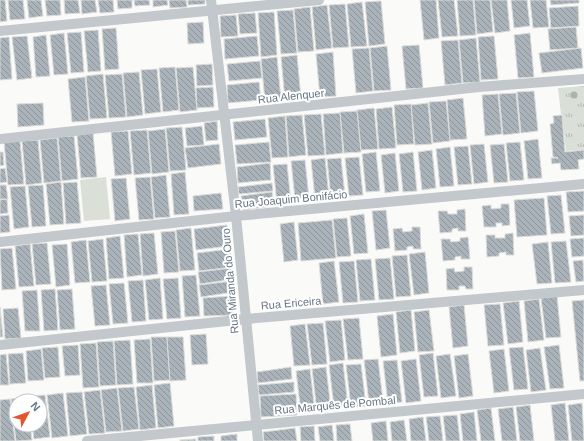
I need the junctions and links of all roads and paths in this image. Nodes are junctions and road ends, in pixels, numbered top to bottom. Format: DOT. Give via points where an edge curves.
graph roads {
  1 [pos="318,0"];
  2 [pos="211,5"];
  3 [pos="0,31"];
  4 [pos="584,79"];
  5 [pos="225,116"];
  6 [pos="0,139"];
  7 [pos="584,184"];
  8 [pos="236,216"];
  9 [pos="0,242"];
  10 [pos="584,290"];
  11 [pos="246,319"];
  12 [pos="0,345"];
  13 [pos="584,394"];
  14 [pos="256,424"];
  15 [pos="88,441"];
  16 [pos="258,441"];
  1 -- 2 [label="street"];
  2 -- 3 [label="street"];
  2 -- 5 [label="street, Rua Miranda do Ouro"];
  4 -- 5 [label="street, Rua Alenquer" via="478,87"];
  5 -- 6 [label="street, Rua Alenquer"];
  5 -- 8 [label="street, Rua Miranda do Ouro"];
  7 -- 8 [label="street, Rua Joaquim Bonifácio"];
  8 -- 9 [label="street, Rua Joaquim Bonifácio"];
  8 -- 11 [label="street, Rua Miranda do Ouro"];
  10 -- 11 [label="street, Rua Ericeira"];
  11 -- 12 [label="street, Rua Ericeira"];
  11 -- 14 [label="street, Rua Miranda do Ouro"];
  13 -- 14 [label="street, Rua Marquês de Pombal"];
  14 -- 15 [label="street, Rua Marquês de Pombal"];
  14 -- 16 [label="street, Rua Miranda do Ouro"];
}
